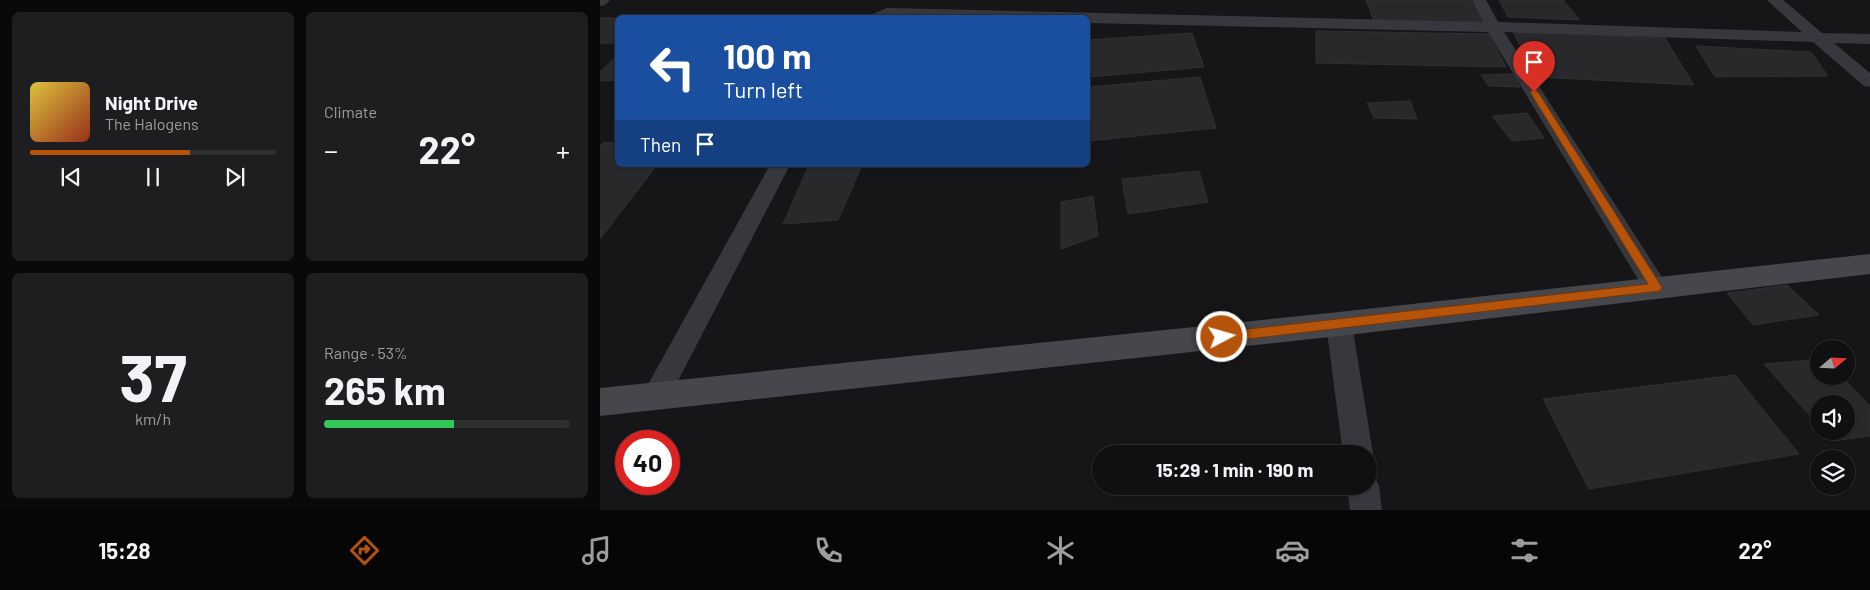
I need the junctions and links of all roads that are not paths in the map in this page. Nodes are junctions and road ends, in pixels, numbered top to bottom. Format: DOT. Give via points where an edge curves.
graph roads {
  1 [pos="603,0"];
  2 [pos="1479,0"];
  3 [pos="1774,0"];
  4 [pos="600,2"];
  5 [pos="886,10"];
  6 [pos="1007,15"];
  7 [pos="1090,18"];
  8 [pos="1493,27"];
  9 [pos="1818,37"];
  10 [pos="1870,39"];
  11 [pos="1870,82"];
  12 [pos="779,167"];
  13 [pos="1870,264"];
  14 [pos="1656,288"];
  15 [pos="1339,324"];
  16 [pos="656,396"];
  17 [pos="600,402"];
  18 [pos="1357,445"];
  19 [pos="1364,495"];
  20 [pos="1366,510"];
  1 -- 4 [label="street"];
  2 -- 8 [label="street"];
  3 -- 9 [label="street"];
  5 -- 6 [label="street"];
  7 -- 8 [label="street" via="1188,13"];
  8 -- 9 [label="street"];
  8 -- 14 [label="street"];
  9 -- 10 [label="street"];
  9 -- 11 [label="street"];
  12 -- 16 [label="street"];
  13 -- 14 [label="street"];
  14 -- 15 [label="street"];
  15 -- 16 [label="street"];
  15 -- 18 [label="street"];
  16 -- 17 [label="street"];
  19 -- 20 [label="street"];
}
